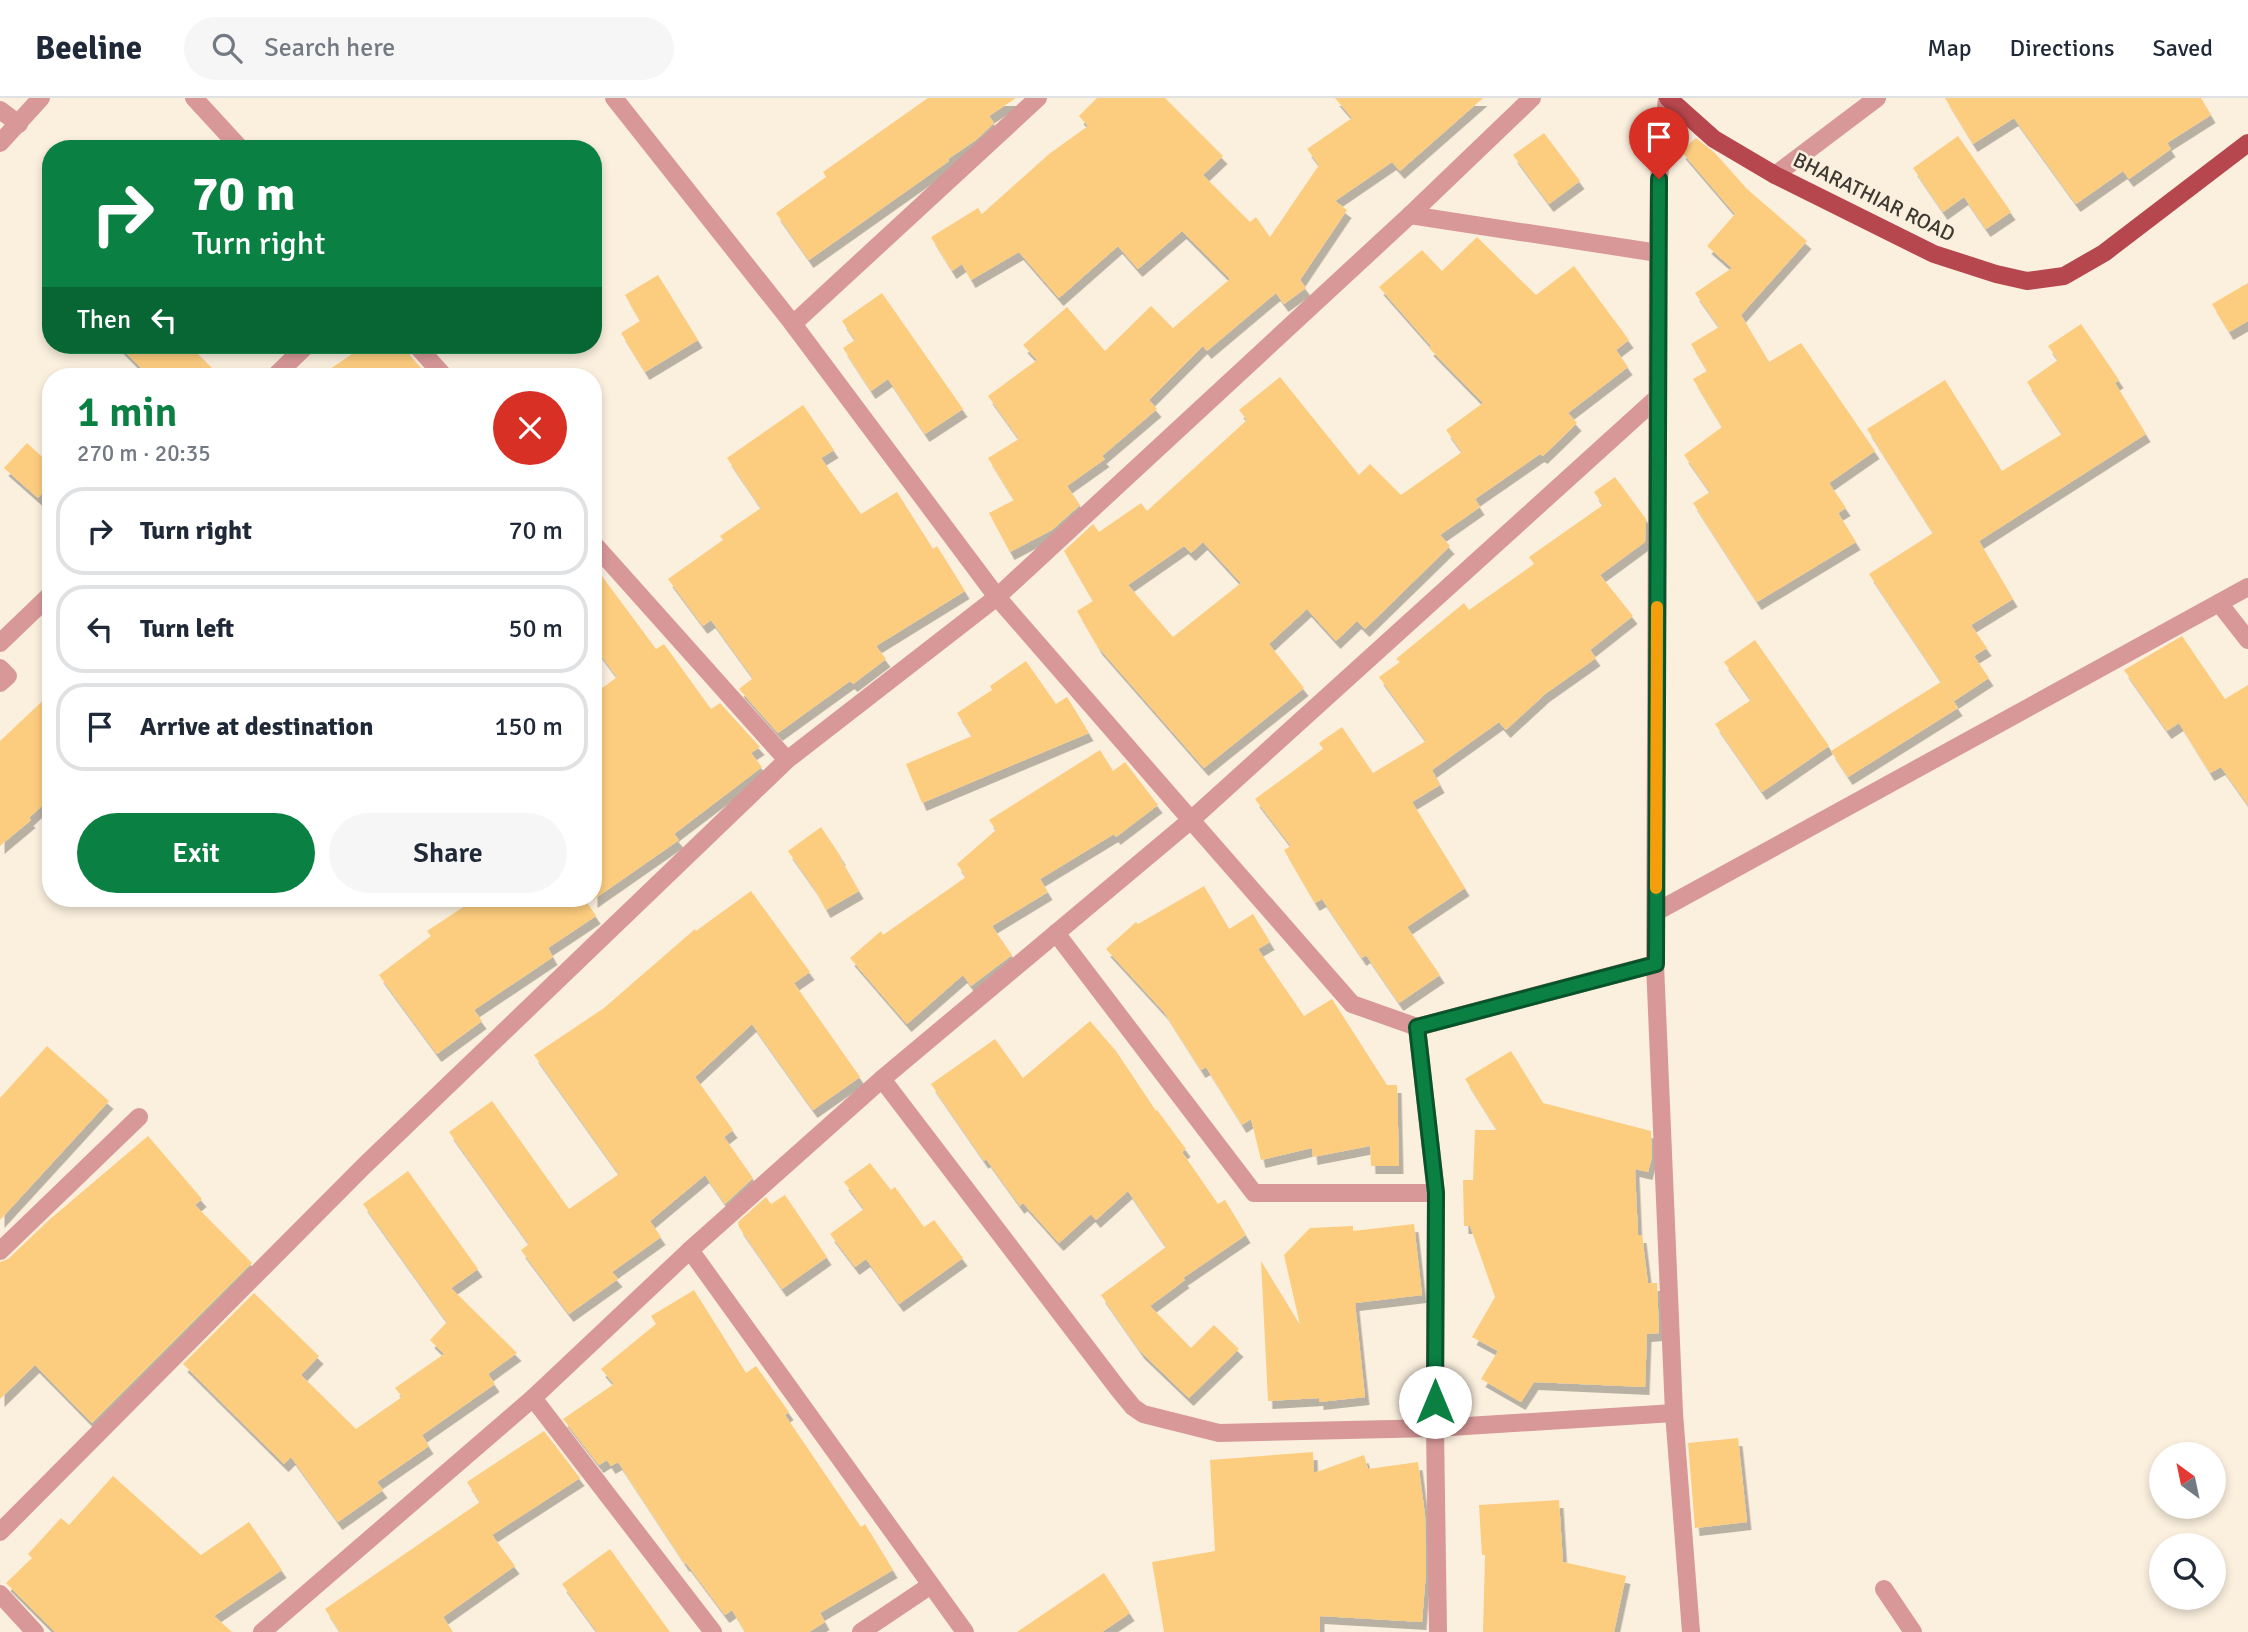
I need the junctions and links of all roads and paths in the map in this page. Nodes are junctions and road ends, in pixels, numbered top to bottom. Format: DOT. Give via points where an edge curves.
graph roads {
  1 [pos="41,98"];
  2 [pos="194,98"];
  3 [pos="1038,98"];
  4 [pos="1532,98"];
  5 [pos="1667,98"];
  6 [pos="1877,98"];
  7 [pos="616,99"];
  8 [pos="0,110"];
  9 [pos="19,124"];
  10 [pos="233,140"];
  11 [pos="0,143"];
  12 [pos="2248,143"];
  13 [pos="1775,175"];
  14 [pos="1410,215"];
  15 [pos="1658,253"];
  16 [pos="793,324"];
  17 [pos="298,354"];
  18 [pos="424,354"];
  19 [pos="283,368"];
  20 [pos="437,368"];
  21 [pos="1658,397"];
  22 [pos="602,553"];
  23 [pos="2248,587"];
  24 [pos="997,597"];
  25 [pos="42,603"];
  26 [pos="2219,603"];
  27 [pos="2248,640"];
  28 [pos="0,643"];
  29 [pos="0,668"];
  30 [pos="0,683"];
  31 [pos="787,760"];
  32 [pos="1191,820"];
  33 [pos="1656,912"];
  34 [pos="1056,933"];
  35 [pos="1656,964"];
  36 [pos="1417,1027"];
  37 [pos="882,1080"];
  38 [pos="139,1117"];
  39 [pos="1436,1193"];
  40 [pos="690,1250"];
  41 [pos="0,1251"];
  42 [pos="533,1398"];
  43 [pos="1674,1413"];
  44 [pos="1435,1428"];
  45 [pos="0,1532"];
  46 [pos="931,1585"];
  47 [pos="1884,1589"];
  48 [pos="0,1594"];
  49 [pos="35,1632"];
  50 [pos="262,1632"];
  51 [pos="713,1632"];
  52 [pos="861,1632"];
  53 [pos="965,1632"];
  54 [pos="1438,1632"];
  55 [pos="1691,1632"];
  56 [pos="1913,1632"];
  1 -- 9 [label="street"];
  2 -- 10 [label="street"];
  3 -- 16 [label="street"];
  4 -- 14 [label="street"];
  5 -- 13 [label="main road, BHARATHIAR ROAD" via="1714,139"];
  5 -- 15 [label="street"];
  6 -- 13 [label="street"];
  7 -- 16 [label="street"];
  8 -- 9 [label="street"];
  9 -- 11 [label="street"];
  12 -- 13 [label="main road, BHARATHIAR ROAD" via="2104,253 2064,276 2027,281 1934,254"];
  14 -- 15 [label="street"];
  14 -- 24 [label="street"];
  15 -- 21 [label="street"];
  16 -- 24 [label="street"];
  17 -- 19 [label="street"];
  18 -- 20 [label="street"];
  21 -- 32 [label="street"];
  21 -- 33 [label="street"];
  22 -- 31 [label="street"];
  23 -- 26 [label="street"];
  24 -- 31 [label="street"];
  24 -- 32 [label="street"];
  25 -- 28 [label="street"];
  26 -- 27 [label="street"];
  26 -- 33 [label="street"];
  29 -- 30 [label="street" via="8,676"];
  31 -- 45 [label="street" via="374,1156"];
  32 -- 34 [label="street"];
  32 -- 36 [label="street" via="1352,1003"];
  33 -- 35 [label="street"];
  34 -- 37 [label="street"];
  34 -- 39 [label="street" via="1254,1193"];
  35 -- 36 [label="street"];
  35 -- 43 [label="street"];
  36 -- 39 [label="street"];
  37 -- 40 [label="street"];
  37 -- 44 [label="street" via="1138,1411 1219,1433"];
  38 -- 41 [label="street"];
  39 -- 44 [label="street"];
  40 -- 42 [label="street"];
  40 -- 46 [label="street"];
  42 -- 50 [label="street"];
  42 -- 51 [label="street"];
  43 -- 44 [label="street"];
  43 -- 55 [label="street"];
  44 -- 54 [label="street"];
  46 -- 52 [label="street"];
  46 -- 53 [label="street"];
  47 -- 56 [label="street"];
  48 -- 49 [label="street"];
}
